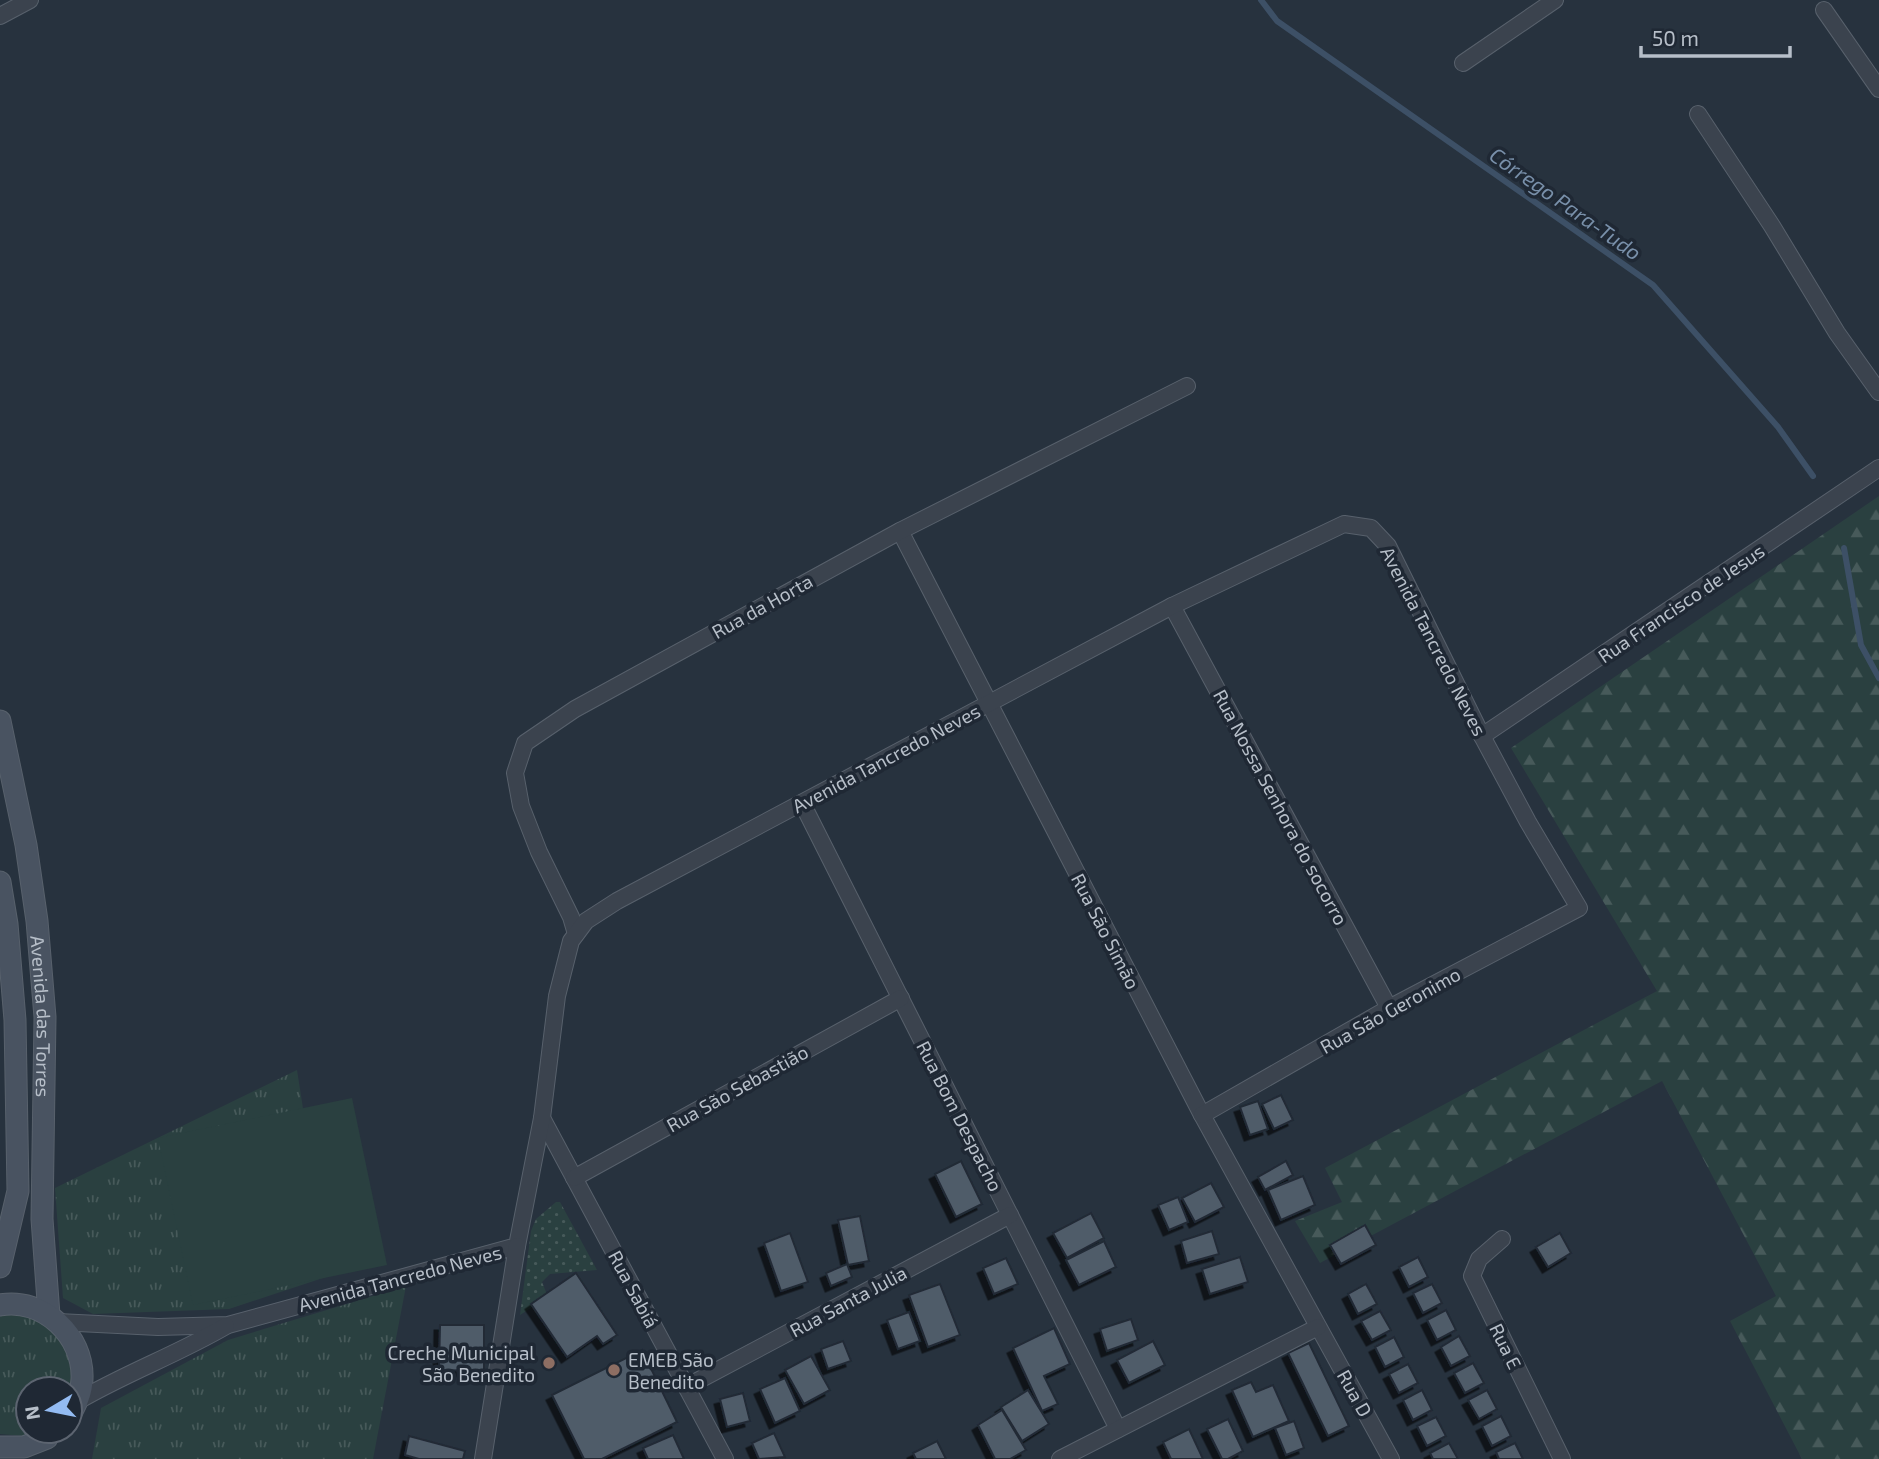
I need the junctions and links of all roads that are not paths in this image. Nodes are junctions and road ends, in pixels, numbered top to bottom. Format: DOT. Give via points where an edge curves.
graph roads {
  1 [pos="30,0"];
  2 [pos="1555,0"];
  3 [pos="1824,10"];
  4 [pos="0,16"];
  5 [pos="1462,62"];
  6 [pos="1879,89"];
  7 [pos="1698,114"];
  8 [pos="1187,386"];
  9 [pos="1879,392"];
  10 [pos="1879,468"];
  11 [pos="900,531"];
  12 [pos="1172,606"];
  13 [pos="989,704"];
  14 [pos="0,720"];
  15 [pos="1482,737"];
  16 [pos="802,803"];
  17 [pos="0,882"];
  18 [pos="1579,908"];
  19 [pos="576,934"];
  20 [pos="901,998"];
  21 [pos="1390,1008"];
  22 [pos="1202,1115"];
  23 [pos="542,1118"];
  24 [pos="574,1178"];
  25 [pos="1010,1215"];
  26 [pos="1502,1239"];
  27 [pos="517,1246"];
  28 [pos="0,1267"];
  29 [pos="0,1305"];
  30 [pos="53,1318"];
  31 [pos="228,1325"];
  32 [pos="1318,1327"];
  33 [pos="82,1375"];
  34 [pos="687,1387"];
  35 [pos="84,1401"];
  36 [pos="1118,1429"];
  37 [pos="28,1445"];
  38 [pos="0,1447"];
  39 [pos="483,1459"];
  40 [pos="725,1459"];
  41 [pos="1060,1459"];
  42 [pos="1391,1459"];
  43 [pos="1562,1459"];
  1 -- 4 [label="street"];
  2 -- 5 [label="street"];
  3 -- 6 [label="street"];
  7 -- 9 [label="street"];
  8 -- 11 [label="street, Rua da Horta"];
  10 -- 15 [label="street, Rua Francisco de Jesus"];
  11 -- 13 [label="street, Rua São Simão"];
  11 -- 19 [label="street, Rua da Horta" via="575,709 525,743 514,773 521,806"];
  12 -- 13 [label="street, Avenida Tancredo Neves"];
  12 -- 15 [label="street, Avenida Tancredo Neves" via="1344,524 1371,527 1388,546"];
  12 -- 21 [label="street, Rua Nossa Senhora do socorro"];
  13 -- 16 [label="street, Avenida Tancredo Neves"];
  13 -- 22 [label="street, Rua São Simão"];
  14 -- 30 [label="main road, Avenida das Torres" via="37,921 45,1017 42,1219"];
  15 -- 18 [label="street, Avenida Tancredo Neves"];
  16 -- 19 [label="street, Avenida Tancredo Neves" via="617,901 586,921"];
  16 -- 20 [label="street, Rua Bom Despacho"];
  17 -- 28 [label="main road, Avenida das Torres" via="15,1020 18,1191"];
  18 -- 21 [label="street, Rua São Geronimo"];
  19 -- 23 [label="street, Avenida Tancredo Neves" via="570,941 557,996"];
  20 -- 24 [label="street, Rua São Sebastião"];
  20 -- 25 [label="street, Rua Bom Despacho"];
  21 -- 22 [label="street, Rua São Geronimo"];
  22 -- 32 [label="street, Rua São Simão"];
  23 -- 24 [label="street, Rua Sabiá"];
  23 -- 27 [label="street, Avenida Tancredo Neves"];
  24 -- 34 [label="street, Rua Sabiá"];
  25 -- 34 [label="street, Rua Santa Julia"];
  25 -- 36 [label="street, Rua Bom Despacho"];
  26 -- 43 [label="street, Rua E" via="1479,1259 1472,1276"];
  27 -- 31 [label="street, Avenida Tancredo Neves"];
  27 -- 39 [label="street"];
  29 -- 30 [label="main road" via="29,1306"];
  30 -- 31 [label="street, Avenida Tancredo Neves" via="158,1327"];
  30 -- 33 [label="main road, Avenida das Torres" via="72,1338"];
  31 -- 35 [label="street, Avenida Tancredo Neves" via="188,1348 119,1377"];
  32 -- 36 [label="street"];
  32 -- 42 [label="street, Rua D"];
  34 -- 40 [label="street, Rua Sabiá"];
  36 -- 41 [label="street"];
  37 -- 38 [label="main road"];
}
